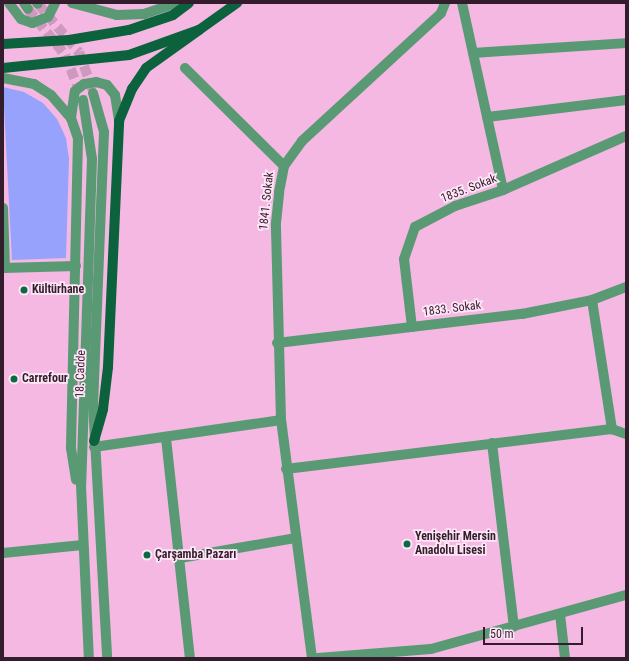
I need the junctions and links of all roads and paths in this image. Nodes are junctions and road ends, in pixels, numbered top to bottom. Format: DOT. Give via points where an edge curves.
graph roads {
  1 [pos="9,3"];
  2 [pos="55,3"];
  3 [pos="72,3"];
  4 [pos="176,3"];
  5 [pos="189,3"];
  6 [pos="237,3"];
  7 [pos="445,3"];
  8 [pos="462,3"];
  9 [pos="199,30"];
  10 [pos="626,43"];
  11 [pos="3,44"];
  12 [pos="473,53"];
  13 [pos="3,68"];
  14 [pos="185,68"];
  15 [pos="3,78"];
  16 [pos="93,93"];
  17 [pos="83,100"];
  18 [pos="626,100"];
  19 [pos="487,117"];
  20 [pos="71,118"];
  21 [pos="119,121"];
  22 [pos="626,136"];
  23 [pos="284,166"];
  24 [pos="503,190"];
  25 [pos="3,208"];
  26 [pos="76,266"];
  27 [pos="4,268"];
  28 [pos="626,287"];
  29 [pos="592,300"];
  30 [pos="412,327"];
  31 [pos="277,344"];
  32 [pos="280,420"];
  33 [pos="612,429"];
  34 [pos="626,434"];
  35 [pos="166,438"];
  36 [pos="492,443"];
  37 [pos="94,444"];
  38 [pos="286,469"];
  39 [pos="81,517"];
  40 [pos="296,538"];
  41 [pos="83,545"];
  42 [pos="3,554"];
  43 [pos="180,558"];
  44 [pos="626,595"];
  45 [pos="560,614"];
  46 [pos="514,628"];
  47 [pos="432,653"];
  48 [pos="89,658"];
  49 [pos="107,658"];
  50 [pos="190,658"];
  51 [pos="312,658"];
  52 [pos="318,658"];
  53 [pos="565,658"];
  1 -- 2 [label="street" via="21,19 32,23 48,17"];
  3 -- 4 [label="street" via="97,12 124,15 157,11"];
  5 -- 11 [label="main road" via="173,15 128,30 69,40"];
  6 -- 9 [label="main road"];
  7 -- 23 [label="street, 1841. Sokak" via="441,13 302,141"];
  8 -- 12 [label="street"];
  9 -- 13 [label="main road" via="129,55"];
  9 -- 21 [label="main road" via="146,68 132,89"];
  10 -- 12 [label="street"];
  12 -- 19 [label="street"];
  14 -- 23 [label="street"];
  15 -- 20 [label="street" via="43,89"];
  16 -- 37 [label="street, 18. Cadde" via="104,132"];
  17 -- 39 [label="street, 18. Cadde" via="90,126 92,159"];
  18 -- 19 [label="street"];
  19 -- 24 [label="street"];
  20 -- 21 [label="street" via="75,91 84,84 96,82 107,86 115,94"];
  20 -- 26 [label="street" via="80,149"];
  21 -- 37 [label="main road" via="108,367 103,409"];
  22 -- 24 [label="street, 1835. Sokak"];
  23 -- 31 [label="street, 1841. Sokak" via="276,223"];
  24 -- 30 [label="street, 1835. Sokak" via="455,206 415,227 404,259"];
  25 -- 27 [label="street"];
  26 -- 27 [label="street"];
  26 -- 39 [label="street" via="71,448"];
  28 -- 29 [label="street, 1833. Sokak"];
  29 -- 30 [label="street, 1833. Sokak" via="522,314"];
  29 -- 33 [label="street"];
  30 -- 31 [label="street, 1833. Sokak"];
  31 -- 32 [label="street, 1841. Sokak"];
  32 -- 35 [label="street"];
  32 -- 38 [label="street, 1841. Sokak"];
  33 -- 34 [label="street"];
  33 -- 36 [label="street"];
  35 -- 37 [label="street"];
  35 -- 43 [label="street"];
  36 -- 38 [label="street"];
  36 -- 46 [label="street"];
  37 -- 49 [label="street, 18. Cadde"];
  38 -- 40 [label="street, 1841. Sokak"];
  39 -- 41 [label="street, 18. Cadde"];
  40 -- 43 [label="street"];
  40 -- 51 [label="street, 1841. Sokak"];
  41 -- 42 [label="street"];
  41 -- 48 [label="street, 18. Cadde"];
  43 -- 50 [label="street"];
  44 -- 45 [label="street"];
  45 -- 46 [label="street"];
  45 -- 53 [label="street"];
  46 -- 47 [label="street"];
  47 -- 52 [label="street"];
}
